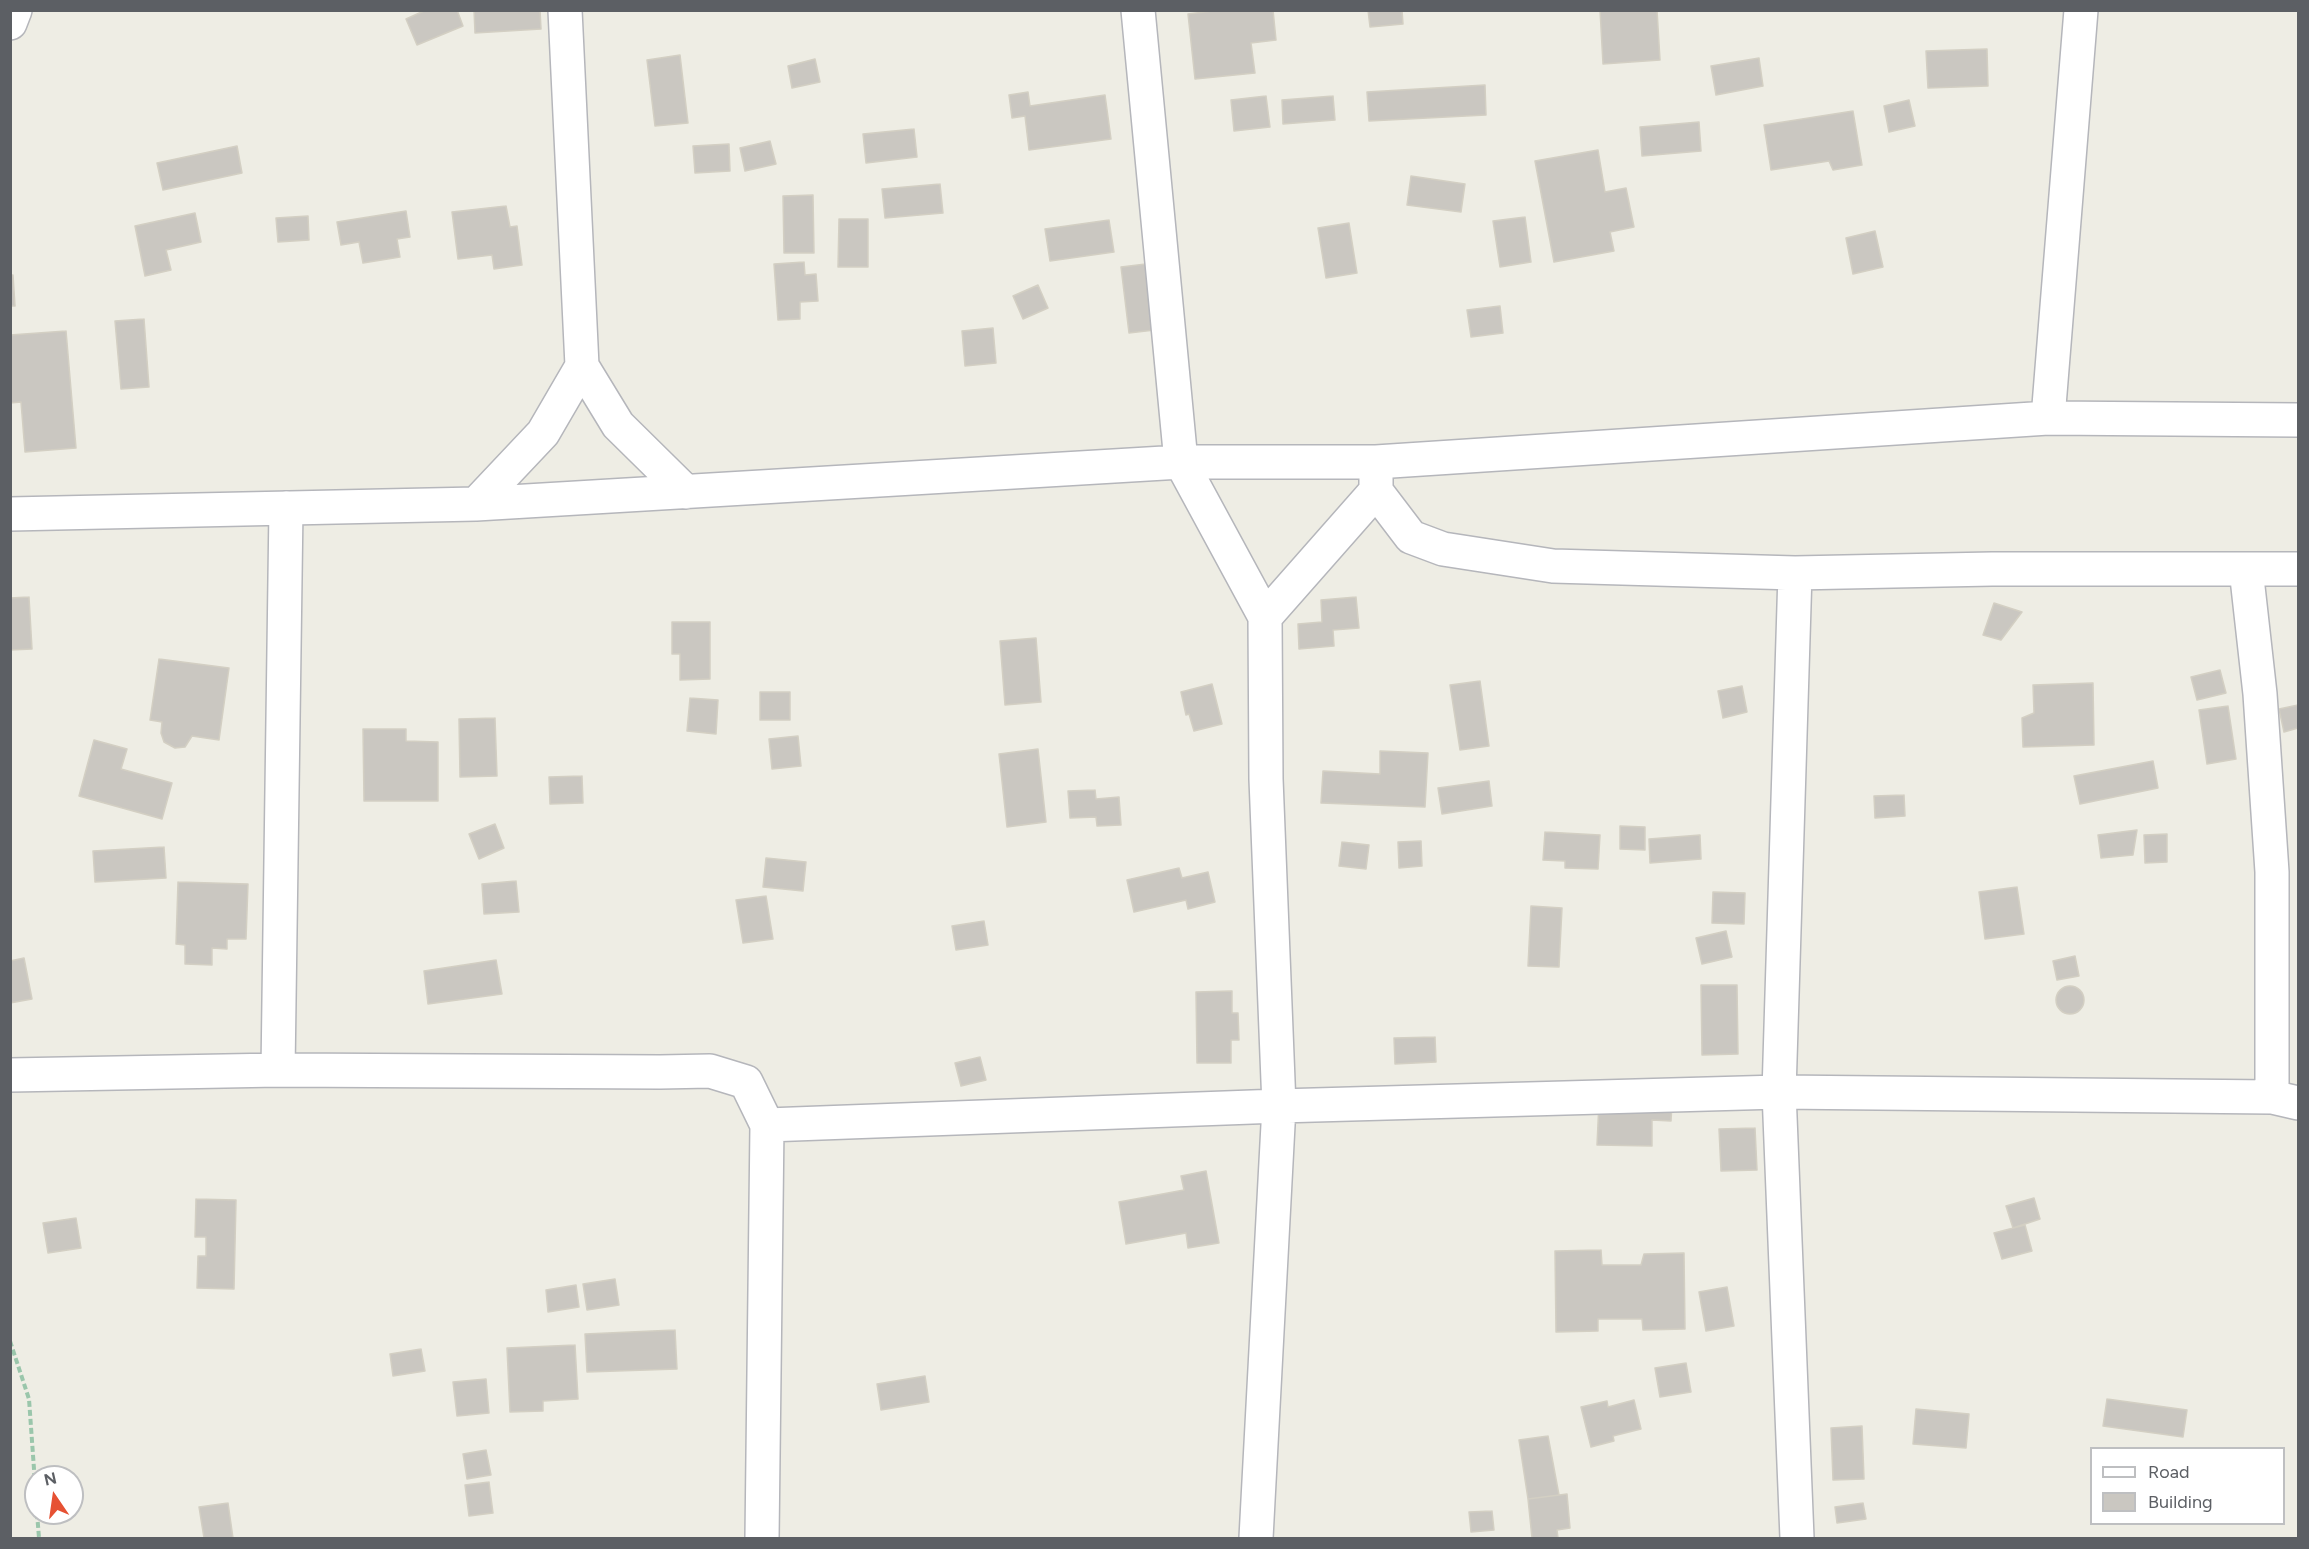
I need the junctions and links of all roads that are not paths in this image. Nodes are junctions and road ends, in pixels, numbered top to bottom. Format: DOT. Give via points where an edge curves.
graph roads {
  1 [pos="15,10"];
  2 [pos="565,10"];
  3 [pos="1138,10"];
  4 [pos="2081,10"];
  5 [pos="10,23"];
  6 [pos="582,366"];
  7 [pos="2048,418"];
  8 [pos="2298,420"];
  9 [pos="1181,462"];
  10 [pos="1376,477"];
  11 [pos="686,492"];
  12 [pos="476,504"];
  13 [pos="286,508"];
  14 [pos="10,514"];
  15 [pos="2246,569"];
  16 [pos="2298,569"];
  17 [pos="1795,573"];
  18 [pos="1265,617"];
  19 [pos="278,1070"];
  20 [pos="10,1075"];
  21 [pos="1779,1092"];
  22 [pos="2285,1100"];
  23 [pos="1279,1106"];
  24 [pos="766,1125"];
  25 [pos="762,1539"];
  26 [pos="1256,1539"];
  27 [pos="1797,1539"];
  1 -- 5 [label="street"];
  2 -- 6 [label="street"];
  3 -- 9 [label="street"];
  4 -- 7 [label="street"];
  6 -- 11 [label="street" via="618,425"];
  6 -- 12 [label="street" via="543,434"];
  7 -- 8 [label="street"];
  7 -- 10 [label="street"];
  9 -- 10 [label="street"];
  9 -- 11 [label="street"];
  9 -- 18 [label="street"];
  10 -- 17 [label="street" via="1411,537 1443,549 1553,566"];
  10 -- 18 [label="street"];
  11 -- 12 [label="street"];
  12 -- 13 [label="street"];
  13 -- 14 [label="street"];
  13 -- 19 [label="street"];
  15 -- 16 [label="street"];
  15 -- 17 [label="street"];
  15 -- 22 [label="street" via="2260,694"];
  17 -- 21 [label="street"];
  18 -- 23 [label="street" via="1266,779"];
  19 -- 20 [label="street"];
  19 -- 24 [label="street" via="710,1071 746,1082"];
  21 -- 22 [label="street"];
  21 -- 23 [label="street"];
  21 -- 27 [label="street"];
  23 -- 24 [label="street"];
  23 -- 26 [label="street"];
  24 -- 25 [label="street"];
}
